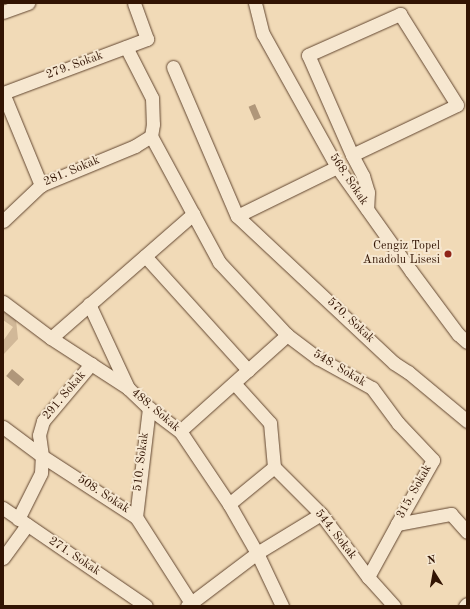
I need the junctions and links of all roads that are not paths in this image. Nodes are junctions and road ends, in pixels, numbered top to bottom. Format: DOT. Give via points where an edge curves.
graph roads {
  1 [pos="28,3"];
  2 [pos="134,3"];
  3 [pos="255,3"];
  4 [pos="3,12"];
  5 [pos="126,48"];
  6 [pos="173,67"];
  7 [pos="3,93"];
  8 [pos="150,136"];
  9 [pos="352,155"];
  10 [pos="337,167"];
  11 [pos="41,185"];
  12 [pos="367,209"];
  13 [pos="194,214"];
  14 [pos="237,216"];
  15 [pos="3,221"];
  16 [pos="145,256"];
  17 [pos="3,302"];
  18 [pos="90,304"];
  19 [pos="287,335"];
  20 [pos="51,338"];
  21 [pos="467,342"];
  22 [pos="91,364"];
  23 [pos="248,370"];
  24 [pos="234,383"];
  25 [pos="128,388"];
  26 [pos="149,408"];
  27 [pos="467,422"];
  28 [pos="3,427"];
  29 [pos="180,431"];
  30 [pos="42,456"];
  31 [pos="433,460"];
  32 [pos="274,467"];
  33 [pos="229,504"];
  34 [pos="3,508"];
  35 [pos="320,514"];
  36 [pos="136,517"];
  37 [pos="23,522"];
  38 [pos="397,524"];
  39 [pos="467,532"];
  40 [pos="257,553"];
  41 [pos="3,558"];
  42 [pos="368,577"];
  43 [pos="467,604"];
  44 [pos="191,605"];
  45 [pos="146,606"];
  46 [pos="282,606"];
  47 [pos="394,606"];
  48 [pos="465,606"];
  1 -- 4 [label="street"];
  2 -- 5 [label="street, 279. Sokak" via="147,40"];
  3 -- 10 [label="street, 568. Sokak" via="263,34"];
  5 -- 7 [label="street, 279. Sokak"];
  5 -- 8 [label="street" via="152,98 153,124"];
  6 -- 14 [label="street"];
  7 -- 11 [label="street"];
  8 -- 11 [label="street, 281. Sokak" via="135,146"];
  8 -- 13 [label="street, 548. Sokak"];
  9 -- 9 [label="street" via="458,105 400,14 308,56"];
  9 -- 12 [label="street" via="368,192"];
  10 -- 12 [label="street, 568. Sokak"];
  10 -- 14 [label="street"];
  11 -- 15 [label="street, 281. Sokak"];
  12 -- 21 [label="street, 568. Sokak" via="415,277 458,334"];
  13 -- 16 [label="street"];
  13 -- 19 [label="street, 548. Sokak" via="219,262"];
  14 -- 27 [label="street, 570. Sokak" via="394,363"];
  16 -- 18 [label="street"];
  16 -- 23 [label="street"];
  17 -- 20 [label="street, 488. Sokak"];
  18 -- 20 [label="street"];
  18 -- 25 [label="street"];
  19 -- 23 [label="street"];
  19 -- 31 [label="street, 548. Sokak" via="318,358 372,388 398,423"];
  20 -- 22 [label="street, 488. Sokak"];
  22 -- 25 [label="street, 488. Sokak"];
  22 -- 30 [label="street, 291. Sokak" via="43,421 39,435"];
  23 -- 24 [label="street"];
  24 -- 29 [label="street"];
  24 -- 32 [label="street" via="270,423"];
  25 -- 26 [label="street, 488. Sokak"];
  26 -- 29 [label="street, 488. Sokak"];
  26 -- 36 [label="street, 510. Sokak"];
  28 -- 30 [label="street, 508. Sokak"];
  29 -- 33 [label="street, 488. Sokak"];
  30 -- 36 [label="street, 508. Sokak"];
  30 -- 37 [label="street, 291. Sokak" via="41,473"];
  31 -- 38 [label="street, 315. Sokak"];
  32 -- 33 [label="street"];
  32 -- 35 [label="street, 544. Sokak"];
  33 -- 40 [label="street, 488. Sokak"];
  34 -- 37 [label="street, 271. Sokak"];
  35 -- 40 [label="street"];
  35 -- 42 [label="street, 544. Sokak"];
  36 -- 44 [label="street, 508. Sokak"];
  37 -- 41 [label="street, 291. Sokak"];
  37 -- 45 [label="street, 271. Sokak"];
  38 -- 39 [label="street" via="451,514"];
  38 -- 42 [label="street, 315. Sokak"];
  40 -- 44 [label="street"];
  40 -- 46 [label="street, 488. Sokak"];
  42 -- 47 [label="street, 544. Sokak"];
  43 -- 48 [label="street"];
}
